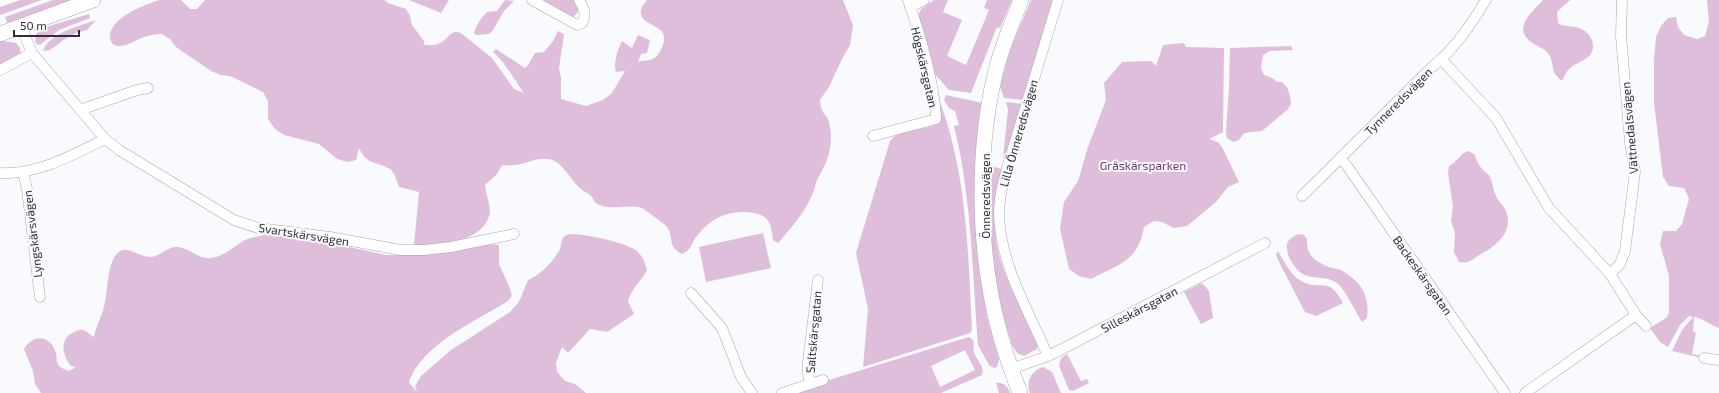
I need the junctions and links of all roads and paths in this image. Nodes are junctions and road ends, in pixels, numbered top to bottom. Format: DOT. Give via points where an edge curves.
graph roads {
  1 [pos="92,0"];
  2 [pos="532,0"];
  3 [pos="579,0"];
  4 [pos="924,0"];
  5 [pos="1021,0"];
  6 [pos="1058,0"];
  7 [pos="1486,0"];
  8 [pos="1622,0"];
  9 [pos="909,3"];
  10 [pos="21,26"];
  11 [pos="0,34"];
  12 [pos="32,53"];
  13 [pos="1442,59"];
  14 [pos="0,70"];
  15 [pos="148,88"];
  16 [pos="80,110"];
  17 [pos="873,136"];
  18 [pos="105,139"];
  19 [pos="1340,158"];
  20 [pos="23,172"];
  21 [pos="0,173"];
  22 [pos="1302,196"];
  23 [pos="514,234"];
  24 [pos="1265,243"];
  25 [pos="1610,274"];
  26 [pos="818,280"];
  27 [pos="691,293"];
  28 [pos="40,297"];
  29 [pos="1636,315"];
  30 [pos="1646,326"];
  31 [pos="1048,356"];
  32 [pos="1704,358"];
  33 [pos="1719,360"];
  34 [pos="1011,370"];
  35 [pos="823,380"];
  36 [pos="810,384"];
  37 [pos="752,393"];
  38 [pos="782,393"];
  39 [pos="1020,393"];
  40 [pos="1505,393"];
  41 [pos="1525,393"];
  1 -- 10 [label="street"];
  2 -- 3 [label="street" via="577,25 582,23 585,13"];
  4 -- 9 [label="street"];
  5 -- 34 [label="street, Önneredsvägen" via="1003,46 993,85 986,129 983,176 984,231 991,290"];
  6 -- 31 [label="street, Lilla Önneredsvägen" via="1007,168 999,212 1006,260"];
  7 -- 13 [label="street, Tynneredsvägen"];
  8 -- 25 [label="street, Vättnedalsvägen" via="1621,36 1635,172 1625,251 1620,264"];
  9 -- 17 [label="street, Högskärsgatan" via="930,77 936,119"];
  10 -- 11 [label="street"];
  10 -- 12 [label="street, Svartskärsvägen"];
  12 -- 14 [label="street"];
  12 -- 16 [label="street, Svartskärsvägen"];
  13 -- 19 [label="street, Tynneredsvägen"];
  13 -- 25 [label="street" via="1496,118 1549,208"];
  15 -- 16 [label="street"];
  16 -- 18 [label="street, Svartskärsvägen"];
  18 -- 20 [label="street" via="68,157"];
  18 -- 23 [label="street, Svartskärsvägen" via="234,220 258,228 330,237 401,250 451,247"];
  19 -- 22 [label="street, Tynneredsvägen"];
  19 -- 40 [label="street, Backeskärsgatan"];
  20 -- 21 [label="street"];
  20 -- 28 [label="street, Lyngskärsvägen"];
  24 -- 31 [label="street, Silleskärsgatan"];
  25 -- 29 [label="street"];
  26 -- 36 [label="street, Saltskärsgatan" via="808,361"];
  27 -- 37 [label="street" via="722,328 741,377"];
  29 -- 30 [label="street"];
  29 -- 41 [label="street"];
  31 -- 34 [label="street, Silleskärsgatan"];
  32 -- 33 [label="street"];
  34 -- 39 [label="street, Önneredsvägen"];
  35 -- 36 [label="street"];
  36 -- 38 [label="street"];
}
